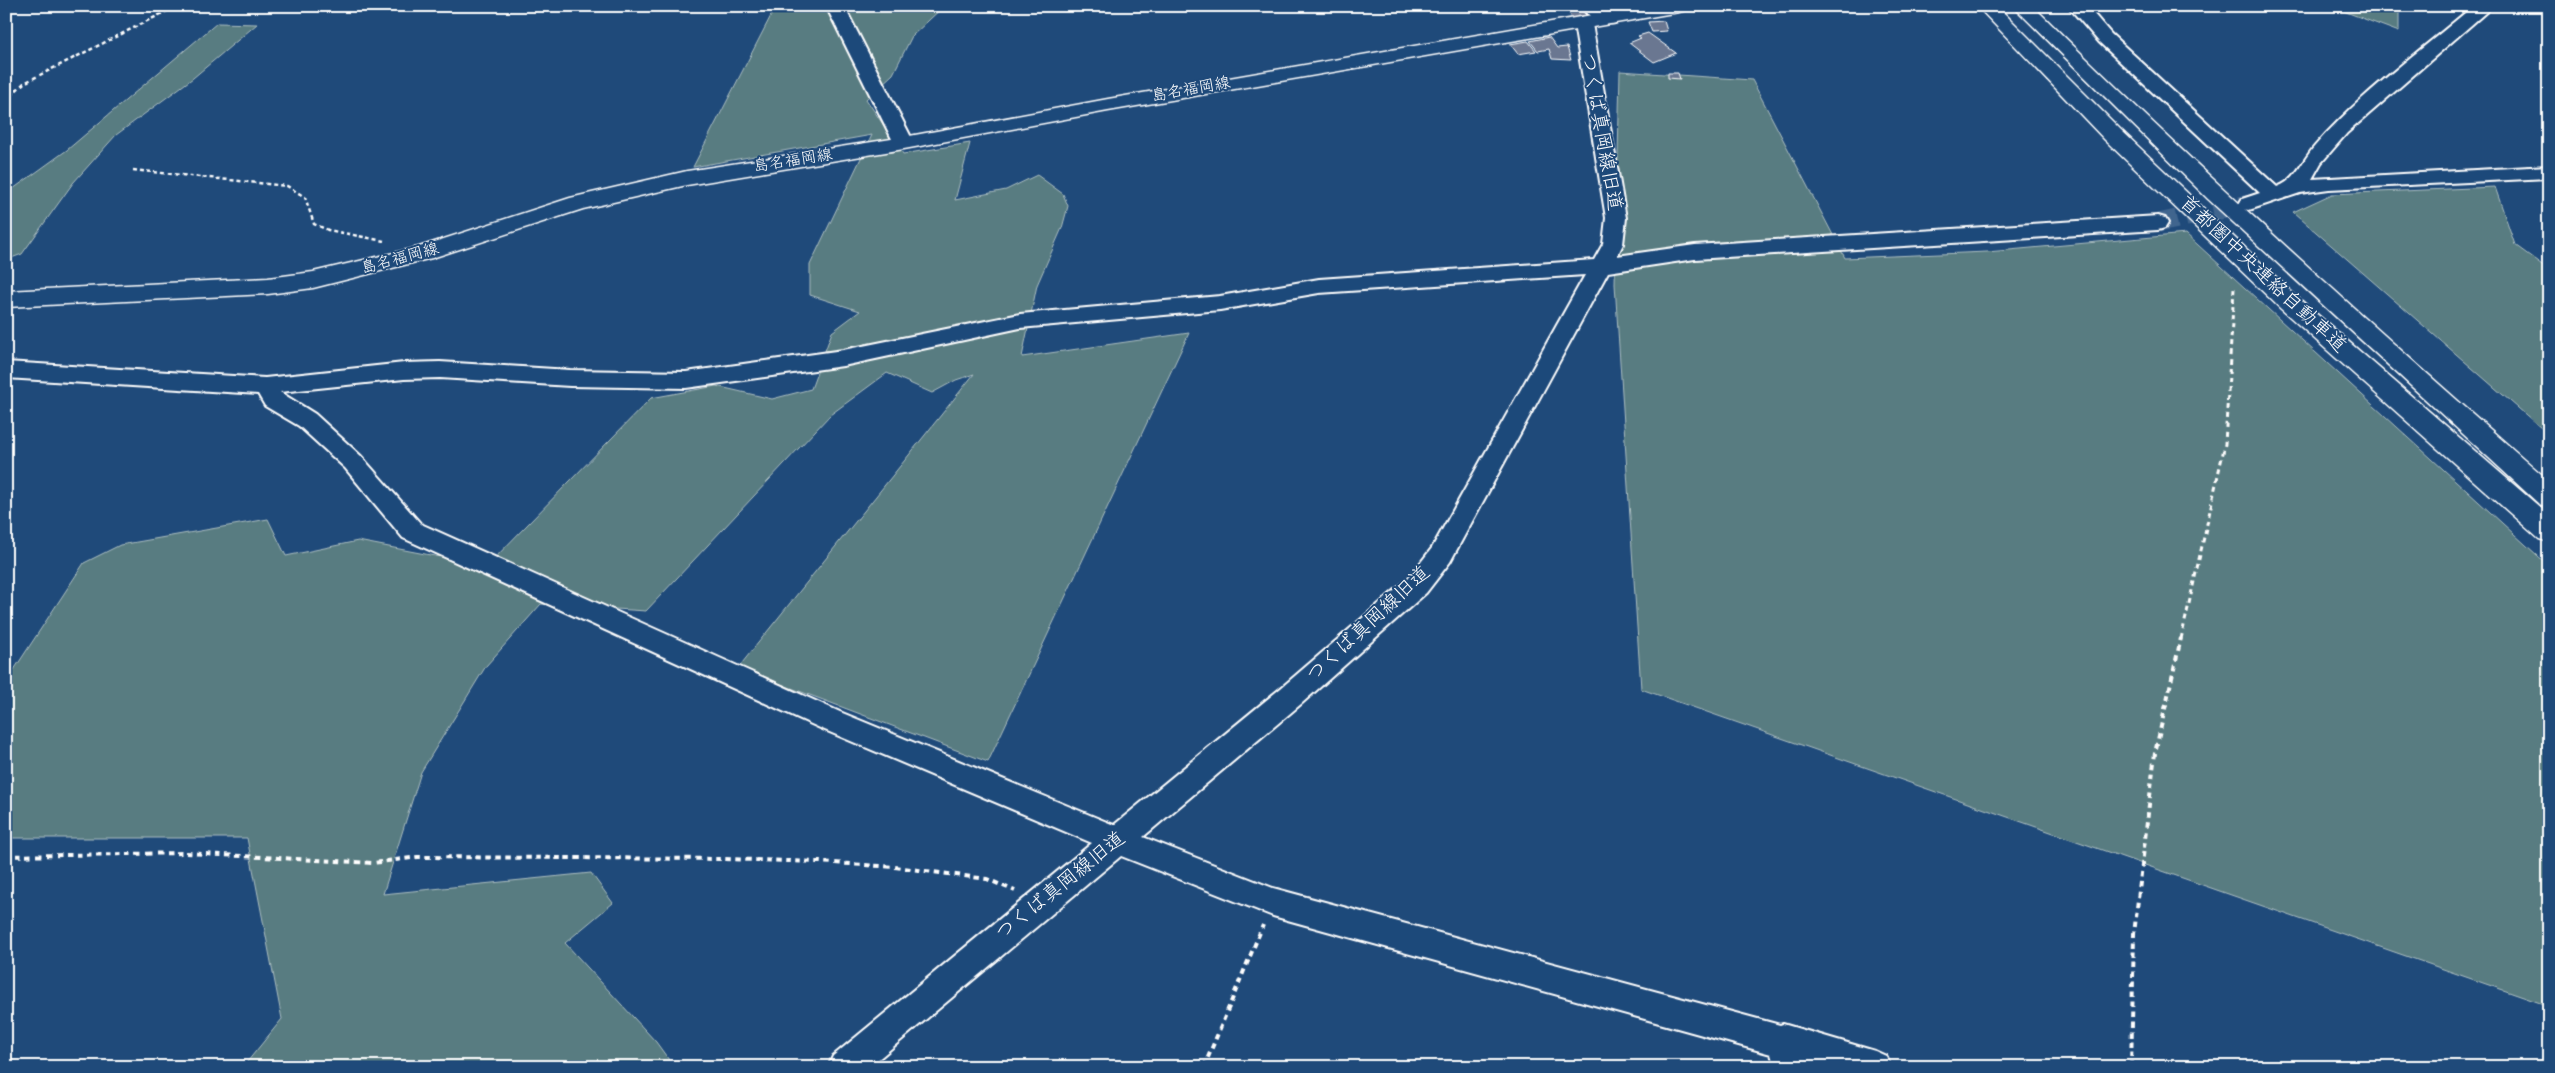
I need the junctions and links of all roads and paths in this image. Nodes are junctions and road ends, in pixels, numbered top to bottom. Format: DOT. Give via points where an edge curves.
graph roads {
  1 [pos="177,6"];
  2 [pos="835,6"];
  3 [pos="1679,6"];
  4 [pos="1980,6"];
  5 [pos="1986,6"];
  6 [pos="2022,6"];
  7 [pos="2028,6"];
  8 [pos="2077,6"];
  9 [pos="2484,6"];
  10 [pos="1586,15"];
  11 [pos="2011,33"];
  12 [pos="2095,79"];
  13 [pos="6,100"];
  14 [pos="904,143"];
  15 [pos="133,170"];
  16 [pos="2549,172"];
  17 [pos="2297,187"];
  18 [pos="2274,195"];
  19 [pos="2249,204"];
  20 [pos="2158,223"];
  21 [pos="424,253"];
  22 [pos="1600,264"];
  23 [pos="2234,288"];
  24 [pos="6,299"];
  25 [pos="6,370"];
  26 [pos="265,386"];
  27 [pos="2549,497"];
  28 [pos="2549,531"];
  29 [pos="1118,841"];
  30 [pos="6,856"];
  31 [pos="1273,902"];
  32 [pos="1040,903"];
  33 [pos="1787,1053"];
  34 [pos="844,1067"];
  35 [pos="1204,1067"];
  36 [pos="1875,1067"];
  37 [pos="2131,1067"];
  1 -- 13 [label="path" via="24,83"];
  2 -- 14 [label="street"];
  3 -- 10 [label="main road, つくば真岡線旧道" via="1609,19"];
  4 -- 11 [label="main road"];
  5 -- 11 [label="main road, 首都圏中央連絡自動車道"];
  6 -- 12 [label="main road, 首都圏中央連絡自動車道"];
  7 -- 12 [label="main road"];
  8 -- 18 [label="street" via="2105,38"];
  9 -- 17 [label="street" via="2340,129 2313,160"];
  10 -- 14 [label="main road, 島名福岡線"];
  10 -- 22 [label="street, つくば真岡線旧道" via="1616,218 1613,244"];
  11 -- 28 [label="main road, 首都圏中央連絡自動車道" via="2289,303"];
  12 -- 27 [label="main road, 首都圏中央連絡自動車道" via="2399,365"];
  14 -- 21 [label="main road, 島名福岡線" via="630,190 578,203"];
  15 -- 21 [label="path" via="287,186 305,196 314,224"];
  16 -- 17 [label="street"];
  17 -- 18 [label="street"];
  18 -- 19 [label="street"];
  20 -- 22 [label="street" via="1704,251"];
  21 -- 24 [label="main road, 島名福岡線" via="352,272 268,286"];
  22 -- 26 [label="street" via="1486,276 1319,286 1220,303 1020,321 843,358 686,380 570,378 440,370"];
  22 -- 29 [label="street, つくば真岡線旧道" via="1441,555 1417,586"];
  23 -- 37 [label="path" via="2225,444 2155,753 2134,934"];
  25 -- 26 [label="street"];
  26 -- 29 [label="street" via="273,400 307,420 353,462 412,531 830,720"];
  29 -- 31 [label="street"];
  29 -- 32 [label="street, つくば真岡線旧道"];
  30 -- 32 [label="path" via="185,853 373,863 418,857 819,862 895,867 987,879"];
  31 -- 33 [label="street"];
  31 -- 35 [label="path"];
  32 -- 34 [label="street, つくば真岡線旧道"];
  33 -- 36 [label="street"];
}
